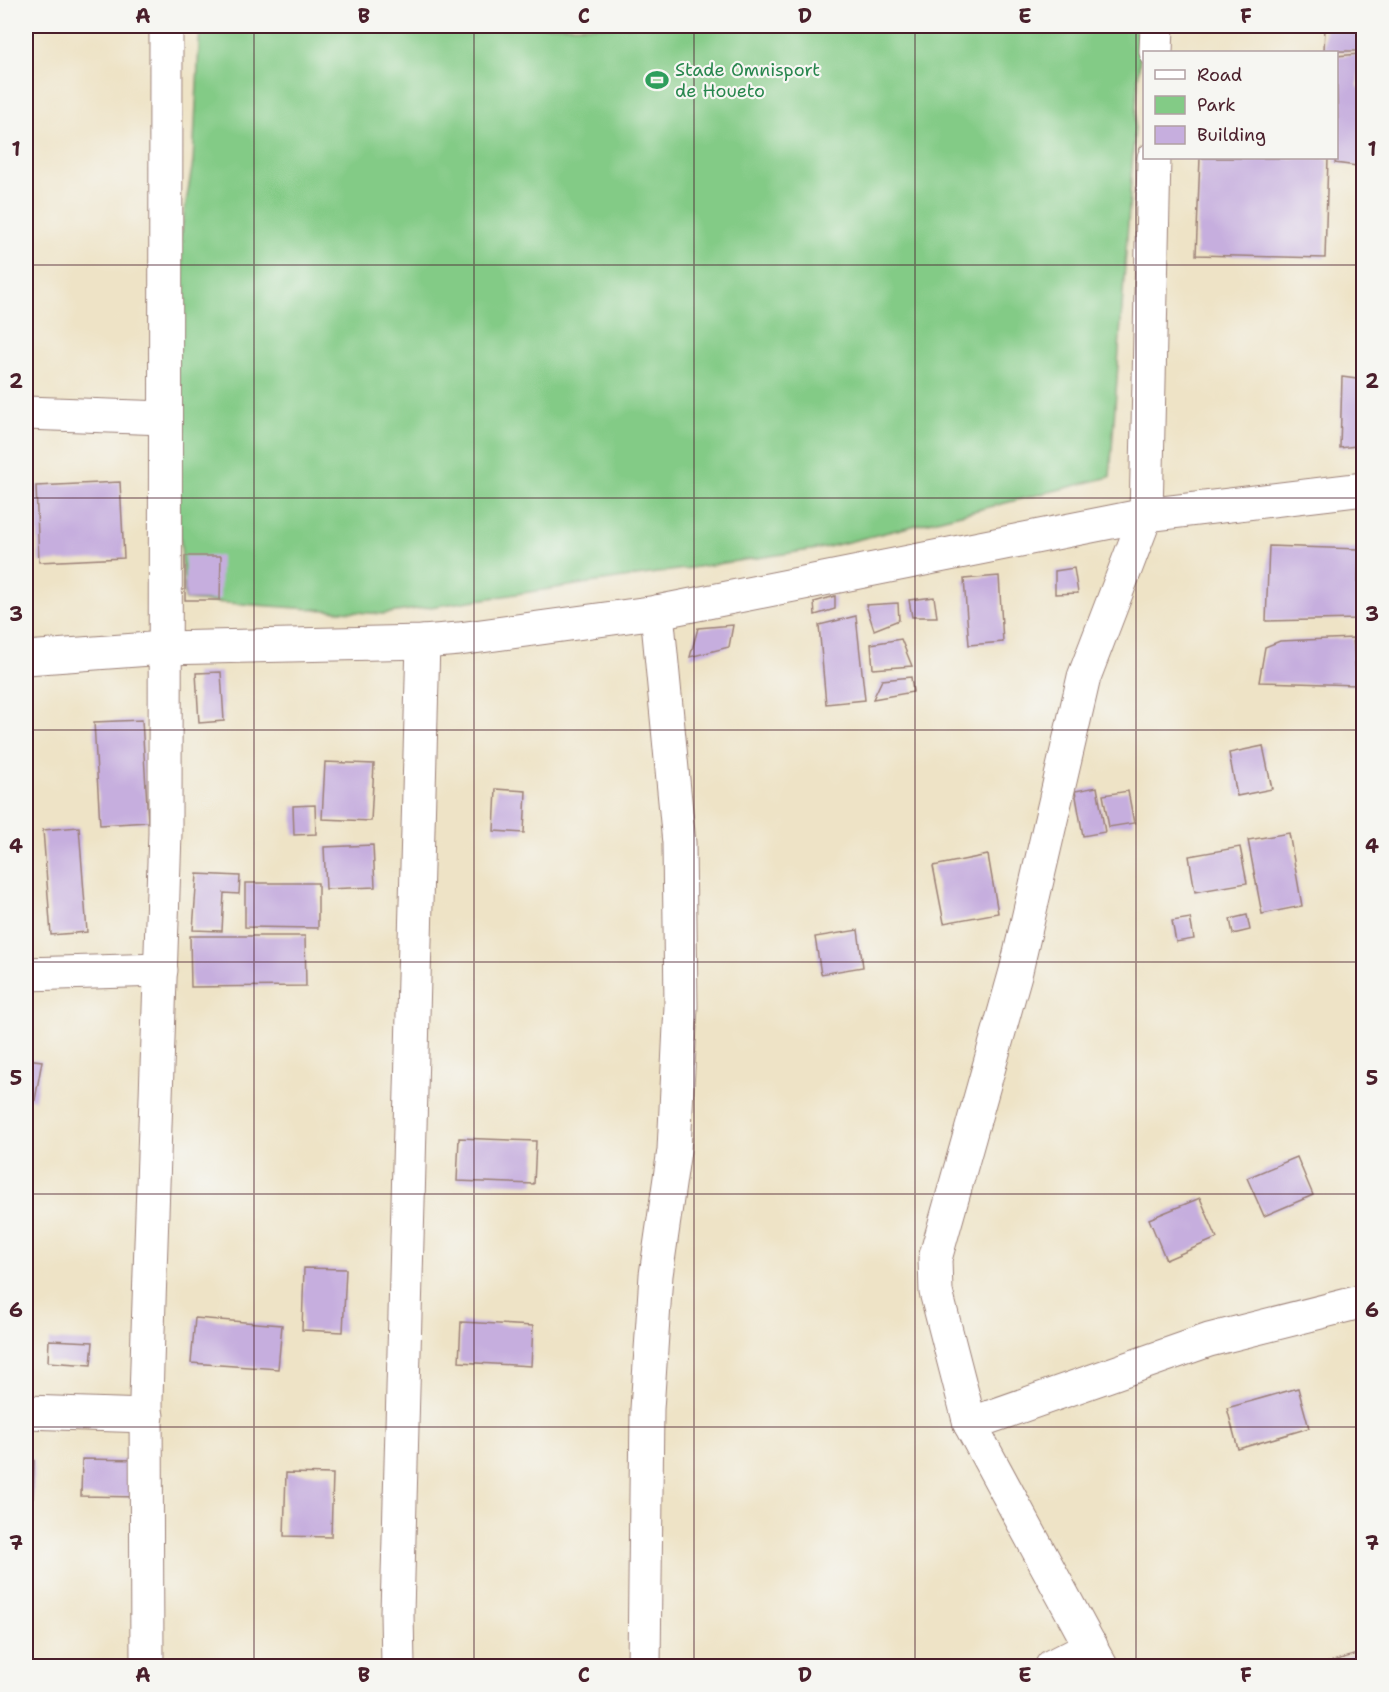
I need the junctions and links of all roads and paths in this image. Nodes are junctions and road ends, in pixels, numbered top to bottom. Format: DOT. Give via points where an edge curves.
graph roads {
  1 [pos="166,26"];
  2 [pos="1157,26"];
  3 [pos="1156,51"];
  4 [pos="1154,159"];
  5 [pos="26,413"];
  6 [pos="165,418"];
  7 [pos="1364,489"];
  8 [pos="1146,515"];
  9 [pos="657,612"];
  10 [pos="423,642"];
  11 [pos="164,648"];
  12 [pos="26,658"];
  13 [pos="161,970"];
  14 [pos="26,974"];
  15 [pos="1364,1301"];
  16 [pos="26,1412"];
  17 [pos="147,1416"];
  18 [pos="970,1425"];
  19 [pos="1096,1656"];
  20 [pos="147,1666"];
  21 [pos="398,1666"];
  22 [pos="644,1666"];
  23 [pos="1052,1666"];
  1 -- 6 [label="street"];
  2 -- 3 [label="street"];
  4 -- 8 [label="street"];
  5 -- 6 [label="street"];
  6 -- 11 [label="street"];
  7 -- 8 [label="street"];
  8 -- 9 [label="street"];
  8 -- 18 [label="street" via="1083,677 1016,971 935,1259 936,1292"];
  9 -- 10 [label="street"];
  9 -- 22 [label="street" via="679,843 681,1006 674,1150 656,1275 647,1409"];
  10 -- 11 [label="street"];
  10 -- 21 [label="street"];
  11 -- 12 [label="street"];
  11 -- 13 [label="street"];
  13 -- 14 [label="street"];
  13 -- 17 [label="street"];
  15 -- 18 [label="street" via="1209,1340"];
  16 -- 17 [label="street"];
  17 -- 20 [label="street"];
  18 -- 19 [label="street"];
  19 -- 23 [label="street"];
}
